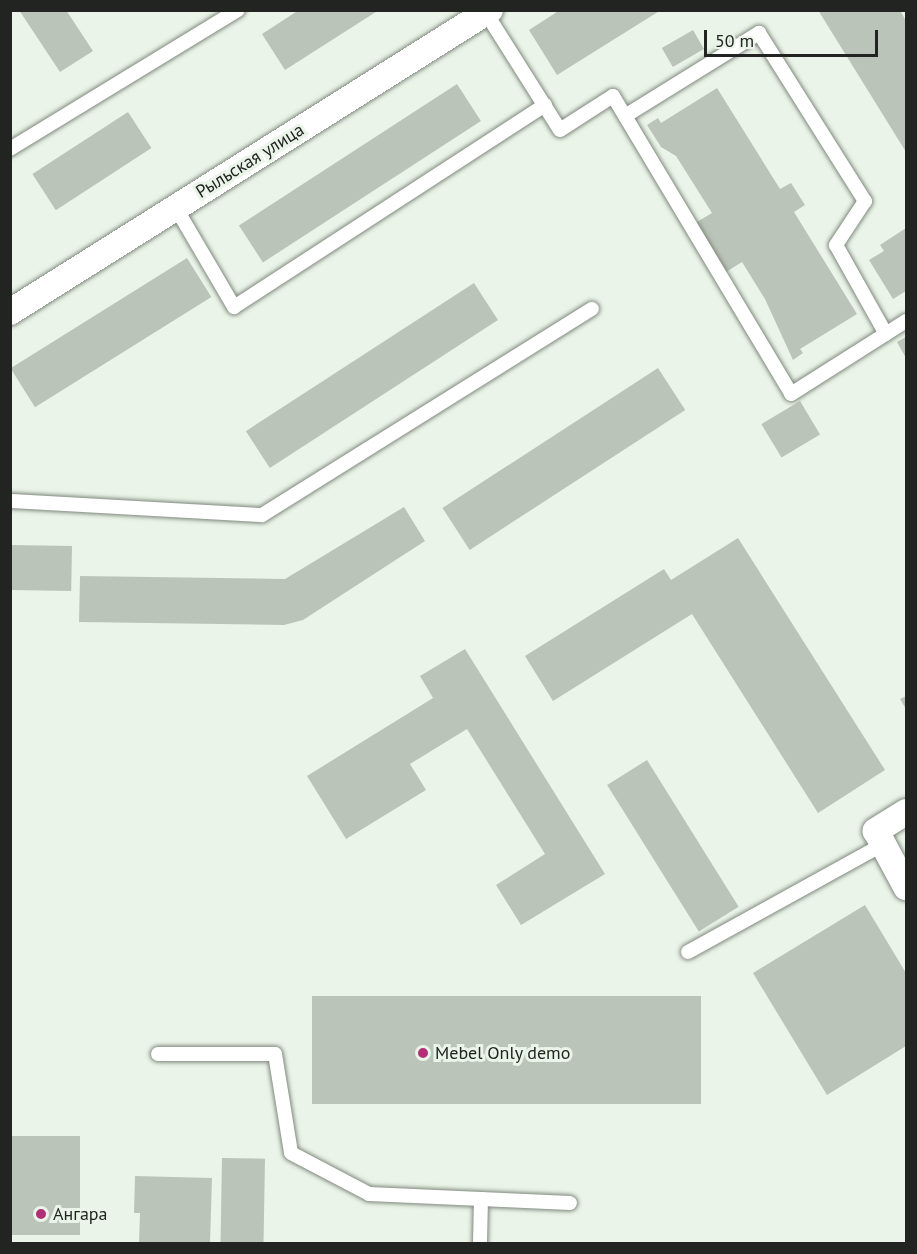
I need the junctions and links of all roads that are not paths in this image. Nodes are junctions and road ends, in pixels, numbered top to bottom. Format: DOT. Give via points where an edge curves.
graph roads {
  1 [pos="238,10"];
  2 [pos="488,12"];
  3 [pos="544,105"];
  4 [pos="625,116"];
  5 [pos="10,149"];
  6 [pos="176,208"];
  7 [pos="592,309"];
  8 [pos="10,312"];
  9 [pos="906,321"];
  10 [pos="886,334"];
  11 [pos="10,501"];
  12 [pos="906,812"];
  13 [pos="884,844"];
  14 [pos="906,886"];
  15 [pos="688,952"];
  16 [pos="158,1054"];
  17 [pos="481,1199"];
  18 [pos="570,1203"];
  19 [pos="480,1244"];
  1 -- 5 [label="lane"];
  2 -- 3 [label="lane"];
  2 -- 6 [label="street, Рыльская улица"];
  3 -- 4 [label="lane" via="561,130 613,96"];
  3 -- 6 [label="lane" via="234,307"];
  4 -- 10 [label="lane" via="791,394"];
  4 -- 10 [label="lane" via="759,33 865,201 836,246"];
  6 -- 8 [label="street, Рыльская улица"];
  7 -- 11 [label="lane" via="262,516"];
  9 -- 10 [label="lane"];
  12 -- 13 [label="street" via="876,831"];
  13 -- 14 [label="street"];
  13 -- 15 [label="lane"];
  16 -- 17 [label="lane" via="274,1054 291,1153 369,1194"];
  17 -- 18 [label="lane"];
  17 -- 19 [label="lane"];
}
